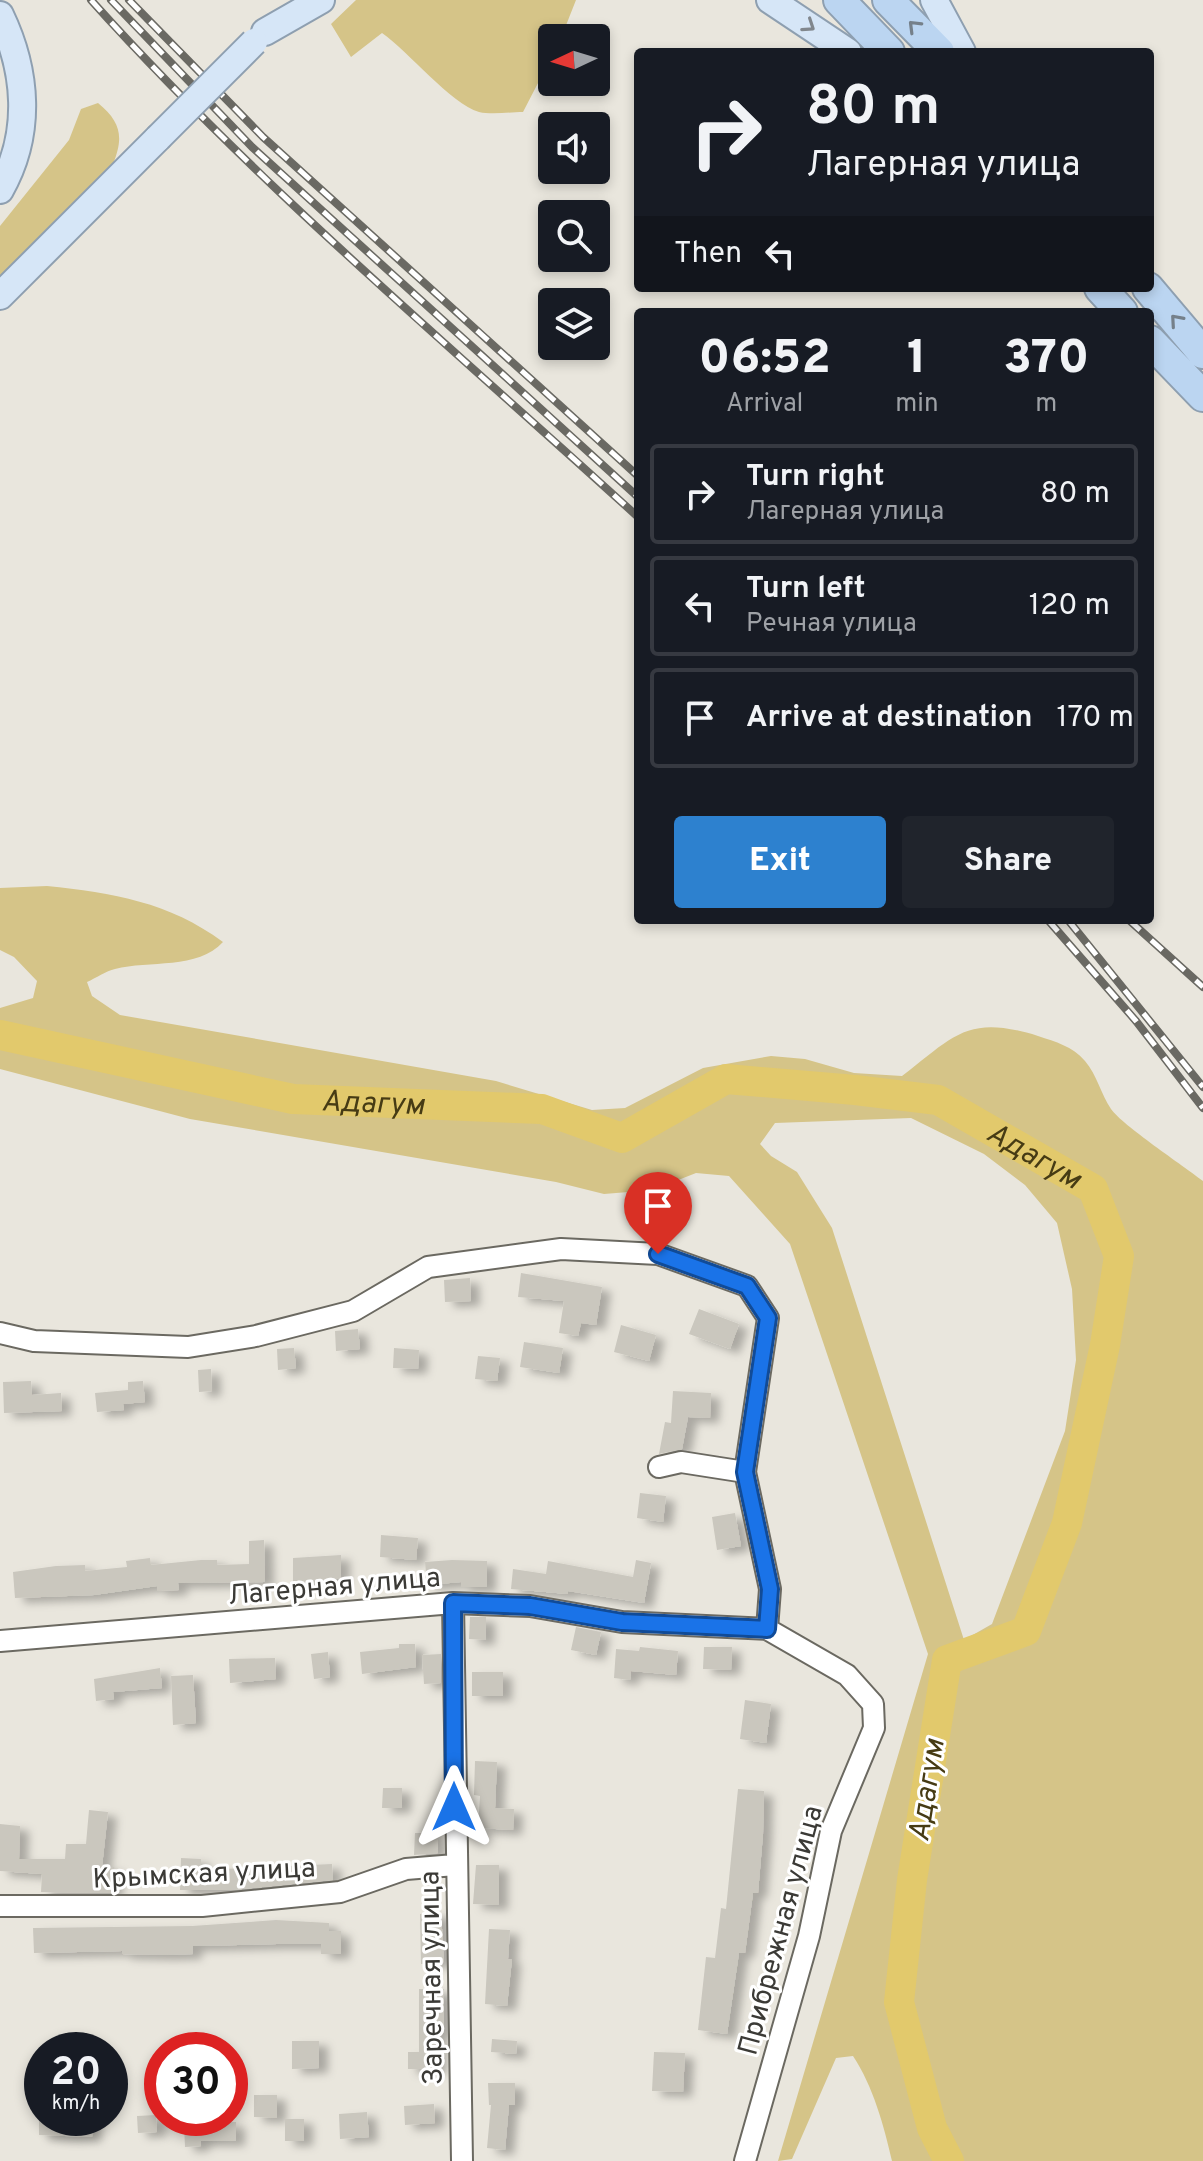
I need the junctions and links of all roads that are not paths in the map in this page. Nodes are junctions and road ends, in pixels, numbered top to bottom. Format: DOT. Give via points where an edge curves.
graph roads {
  1 [pos="282,0"];
  2 [pos="297,0"];
  3 [pos="321,0"];
  4 [pos="770,0"];
  5 [pos="839,0"];
  6 [pos="888,0"];
  7 [pos="934,0"];
  8 [pos="0,15"];
  9 [pos="260,37"];
  10 [pos="842,48"];
  11 [pos="885,48"];
  12 [pos="935,48"];
  13 [pos="960,48"];
  14 [pos="0,190"];
  15 [pos="1104,292"];
  16 [pos="1151,292"];
  17 [pos="0,296"];
  18 [pos="1118,308"];
  19 [pos="1154,345"];
  20 [pos="1203,353"];
  21 [pos="1203,396"];
  22 [pos="0,1333"];
  23 [pos="659,1467"];
  24 [pos="745,1472"];
  25 [pos="453,1603"];
  26 [pos="767,1629"];
  27 [pos="0,1641"];
  28 [pos="455,1865"];
  29 [pos="0,1906"];
  30 [pos="462,2161"];
  31 [pos="745,2161"];
  1 -- 9 [label="main road"];
  2 -- 9 [label="main road"];
  3 -- 9 [label="main road"];
  4 -- 10 [label="main road, one-way"];
  5 -- 11 [label="highway"];
  12 -- 6 [label="highway, one-way"];
  7 -- 13 [label="main road"];
  8 -- 14 [label="main road" via="18,53 24,110 19,142"];
  9 -- 17 [label="main road, bridge"];
  15 -- 18 [label="highway"];
  20 -- 16 [label="highway, one-way"];
  19 -- 21 [label="highway"];
  22 -- 24 [label="street" via="34,1341 188,1347 353,1311 428,1267 561,1249 658,1254 747,1286 768,1318"];
  23 -- 24 [label="street" via="681,1462"];
  24 -- 26 [label="street" via="770,1589"];
  25 -- 26 [label="street, Лагерная улица" via="530,1606 622,1622"];
  25 -- 27 [label="street, Лагерная улица"];
  25 -- 28 [label="street, Заречная улица"];
  26 -- 31 [label="street, Прибрежная улица" via="847,1675 873,1704 874,1728 831,1831 809,1936"];
  28 -- 29 [label="street, Крымская улица" via="406,1869 340,1892 202,1906"];
  28 -- 30 [label="street, Заречная улица"];
}
